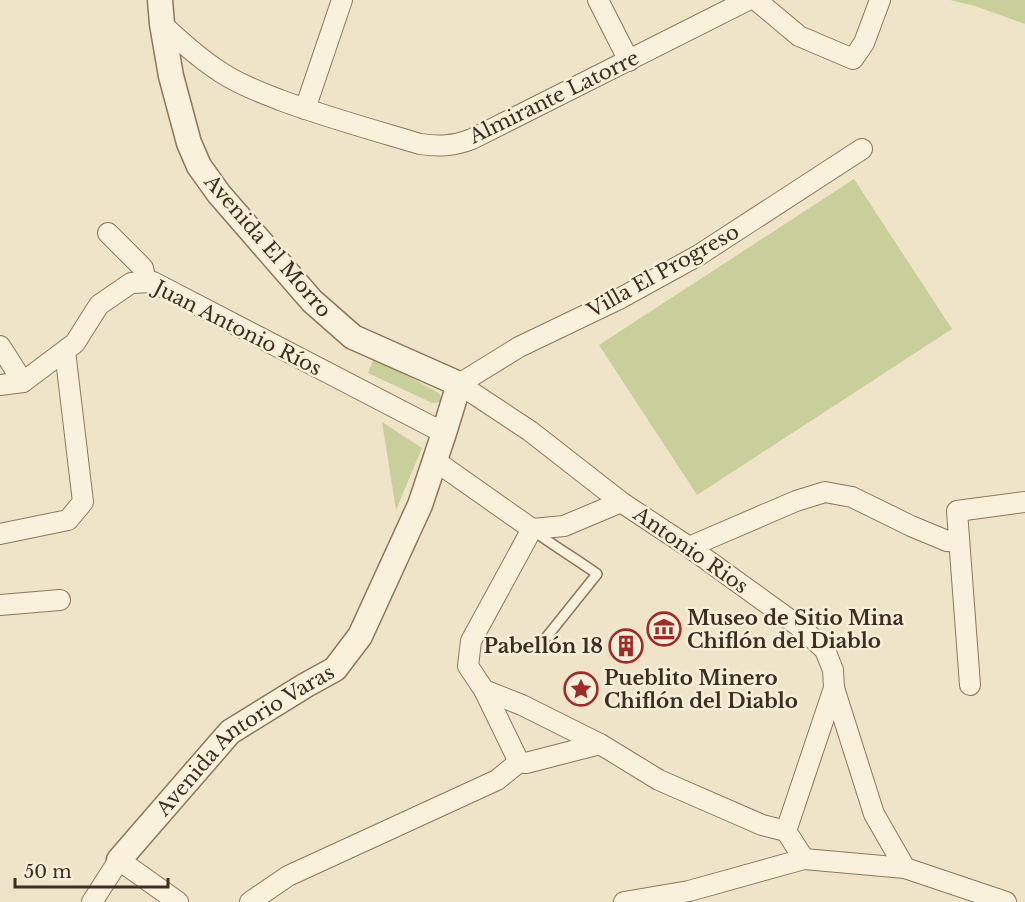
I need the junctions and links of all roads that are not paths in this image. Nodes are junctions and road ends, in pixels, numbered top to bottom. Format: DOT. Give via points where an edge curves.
graph roads {
  1 [pos="160,0"];
  2 [pos="342,0"];
  3 [pos="598,0"];
  4 [pos="748,0"];
  5 [pos="756,0"];
  6 [pos="880,0"];
  7 [pos="162,24"];
  8 [pos="629,61"];
  9 [pos="305,109"];
  10 [pos="862,149"];
  11 [pos="108,233"];
  12 [pos="146,282"];
  13 [pos="0,346"];
  14 [pos="65,351"];
  15 [pos="23,382"];
  16 [pos="459,384"];
  17 [pos="0,385"];
  18 [pos="444,433"];
  19 [pos="434,460"];
  20 [pos="621,502"];
  21 [pos="1025,502"];
  22 [pos="532,529"];
  23 [pos="0,534"];
  24 [pos="959,542"];
  25 [pos="689,547"];
  26 [pos="60,600"];
  27 [pos="0,605"];
  28 [pos="541,644"];
  29 [pos="970,685"];
  30 [pos="834,688"];
  31 [pos="484,690"];
  32 [pos="600,744"];
  33 [pos="519,762"];
  34 [pos="786,831"];
  35 [pos="119,860"];
  36 [pos="804,860"];
  37 [pos="905,868"];
  38 [pos="968,895"];
  39 [pos="689,896"];
  40 [pos="92,902"];
  41 [pos="178,902"];
  42 [pos="250,902"];
  43 [pos="624,902"];
  44 [pos="1006,902"];
  1 -- 7 [label="street, Avenida El Morro"];
  2 -- 9 [label="street"];
  3 -- 8 [label="street"];
  4 -- 8 [label="street, Almirante Latorre"];
  5 -- 6 [label="street" via="799,36 853,59 864,43"];
  7 -- 9 [label="street, Almirante Latorre" via="223,74"];
  7 -- 16 [label="street, Avenida El Morro" via="189,143 199,166 219,194 312,301 353,337"];
  8 -- 9 [label="street, Almirante Latorre" via="472,139 447,146 420,144"];
  10 -- 16 [label="street, Villa El Progreso" via="699,255 519,347"];
  11 -- 12 [label="street" via="143,268"];
  12 -- 14 [label="street, Juan Antonio Ríos" via="131,283 99,304 75,344"];
  12 -- 18 [label="street, Juan Antonio Ríos" via="153,282"];
  13 -- 15 [label="street"];
  14 -- 15 [label="street, Juan Antonio Ríos"];
  14 -- 23 [label="street" via="83,502 68,520"];
  15 -- 17 [label="street, Juan Antonio Ríos"];
  16 -- 18 [label="street, Avenida Antorio Varas"];
  16 -- 20 [label="street, Antonio Rios" via="530,431"];
  18 -- 19 [label="street, Avenida Antorio Varas"];
  19 -- 22 [label="street"];
  19 -- 35 [label="street, Avenida Antorio Varas" via="420,505 360,636 335,669 230,732"];
  20 -- 22 [label="street" via="564,526"];
  20 -- 25 [label="street, Antonio Rios"];
  21 -- 24 [label="street" via="957,511"];
  22 -- 28 [label="lane" via="597,574"];
  22 -- 31 [label="street" via="471,641 468,666"];
  24 -- 25 [label="street" via="911,526 852,497 825,492"];
  24 -- 29 [label="street"];
  25 -- 30 [label="street, Antonio Rios" via="804,630 825,650 833,670"];
  26 -- 27 [label="street"];
  30 -- 34 [label="street, Antonio Rios"];
  30 -- 37 [label="street" via="873,814"];
  31 -- 32 [label="street"];
  31 -- 33 [label="street"];
  32 -- 33 [label="street"];
  32 -- 34 [label="street" via="659,780 762,825"];
  33 -- 42 [label="street" via="497,780 288,876"];
  34 -- 36 [label="street"];
  35 -- 40 [label="street"];
  35 -- 41 [label="street"];
  36 -- 37 [label="street"];
  36 -- 39 [label="street"];
  37 -- 38 [label="street"];
  38 -- 44 [label="street"];
  39 -- 43 [label="street"];
}
